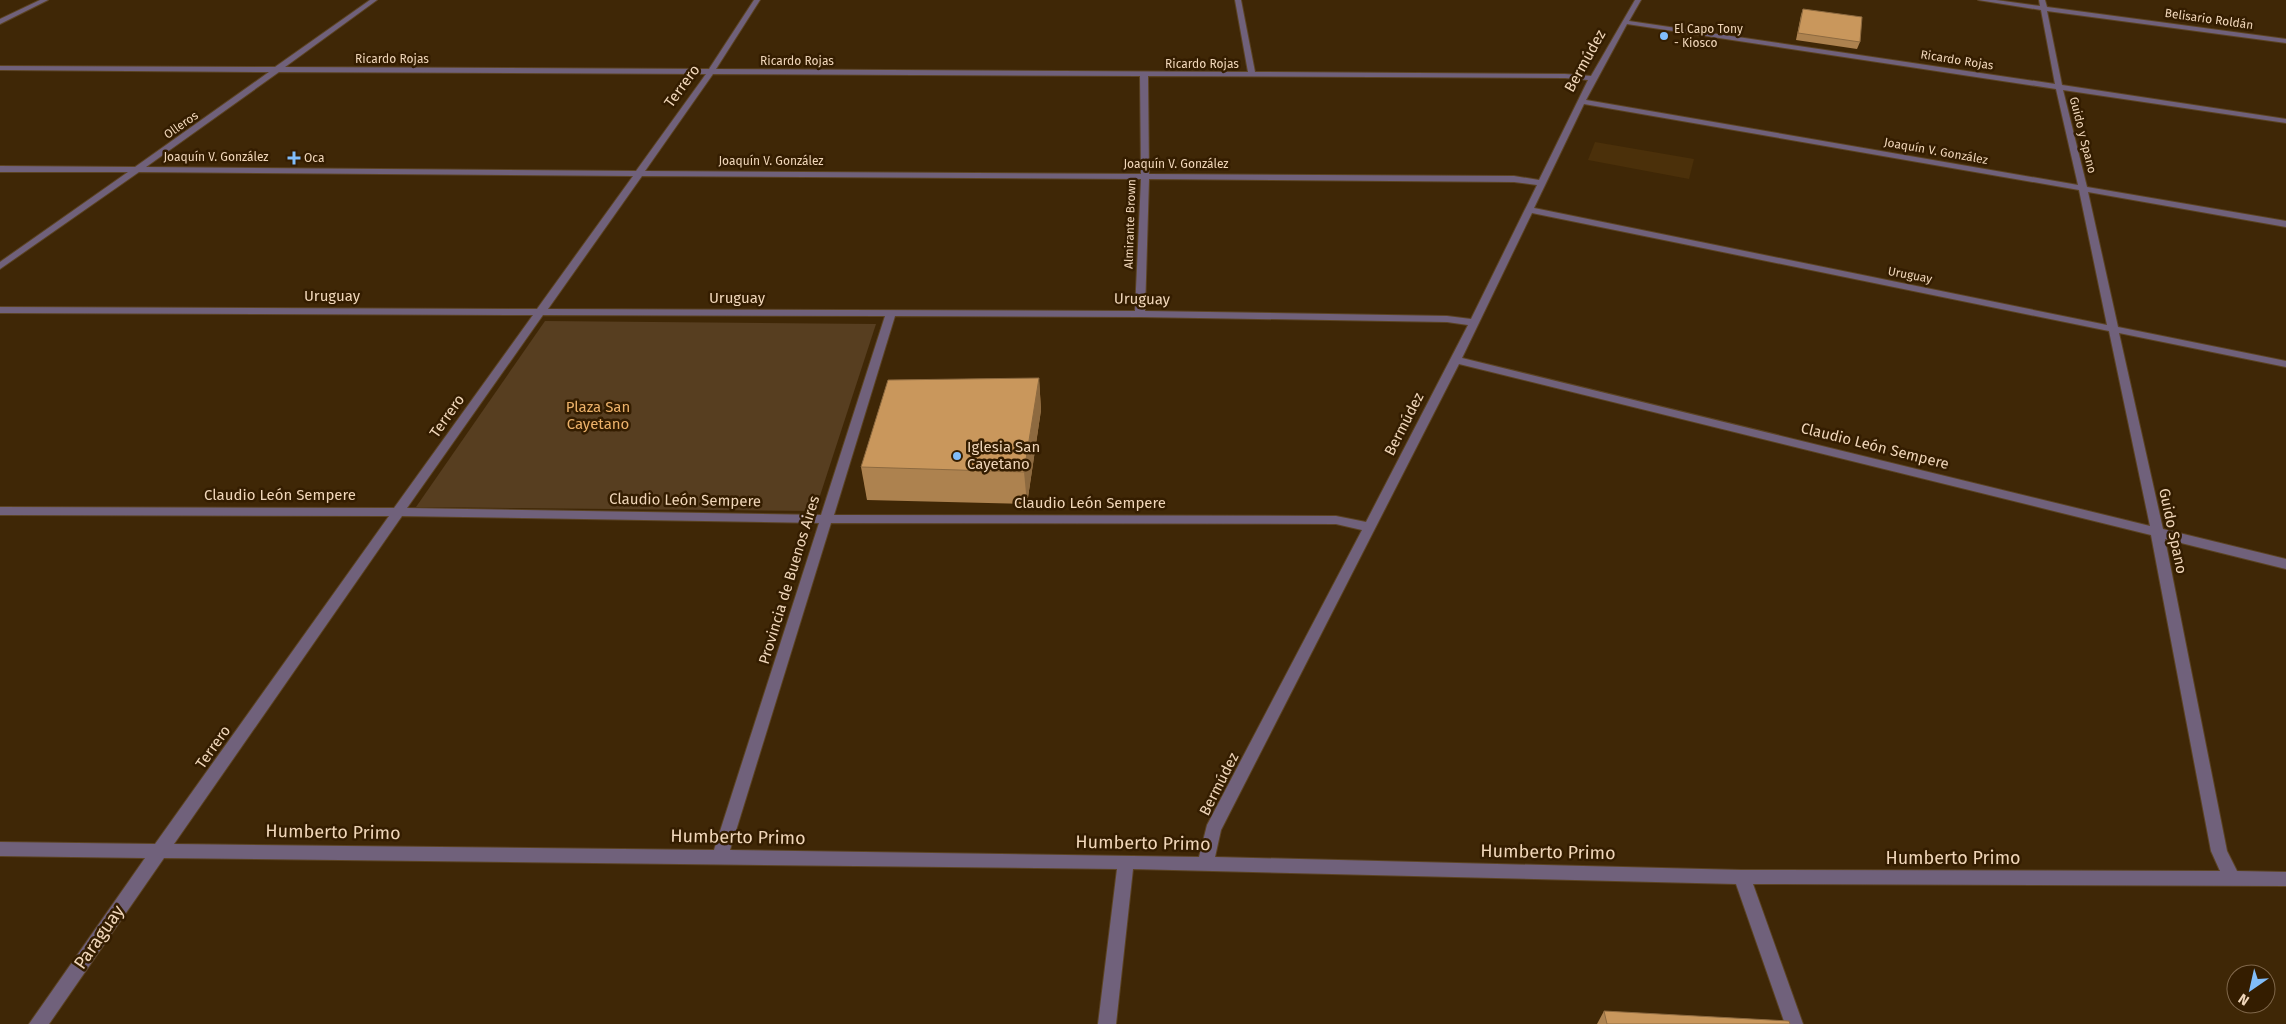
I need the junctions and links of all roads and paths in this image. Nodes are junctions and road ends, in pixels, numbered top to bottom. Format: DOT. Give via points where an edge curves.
graph roads {
  1 [pos="44,0"];
  2 [pos="374,0"];
  3 [pos="757,0"];
  4 [pos="1238,0"];
  5 [pos="1638,0"];
  6 [pos="1981,0"];
  7 [pos="2042,0"];
  8 [pos="2043,8"];
  9 [pos="0,22"];
  10 [pos="1625,22"];
  11 [pos="2286,41"];
  12 [pos="0,68"];
  13 [pos="278,70"];
  14 [pos="711,72"];
  15 [pos="1144,75"];
  16 [pos="1252,75"];
  17 [pos="1593,78"];
  18 [pos="2059,87"];
  19 [pos="1581,102"];
  20 [pos="2286,121"];
  21 [pos="0,169"];
  22 [pos="138,169"];
  23 [pos="638,173"];
  24 [pos="1144,177"];
  25 [pos="1541,183"];
  26 [pos="2083,189"];
  27 [pos="1529,210"];
  28 [pos="2286,224"];
  29 [pos="0,266"];
  30 [pos="0,310"];
  31 [pos="539,311"];
  32 [pos="891,314"];
  33 [pos="1140,314"];
  34 [pos="1474,323"];
  35 [pos="2113,329"];
  36 [pos="1456,360"];
  37 [pos="2286,364"];
  38 [pos="0,511"];
  39 [pos="398,512"];
  40 [pos="825,519"];
  41 [pos="1369,527"];
  42 [pos="2157,531"];
  43 [pos="2286,564"];
  44 [pos="0,849"];
  45 [pos="160,850"];
  46 [pos="720,856"];
  47 [pos="1126,862"];
  48 [pos="1205,865"];
  49 [pos="1742,877"];
  50 [pos="2232,879"];
  51 [pos="2286,879"];
  52 [pos="38,1024"];
  53 [pos="1107,1024"];
  54 [pos="1794,1024"];
  1 -- 9 [label="street"];
  2 -- 13 [label="street, Olleros"];
  3 -- 14 [label="street, Terrero"];
  4 -- 16 [label="street"];
  5 -- 10 [label="street, Bermúdez"];
  6 -- 8 [label="street, Belisario Roldán"];
  7 -- 8 [label="street"];
  8 -- 11 [label="street, Belisario Roldán"];
  8 -- 18 [label="street"];
  10 -- 17 [label="street, Bermúdez"];
  10 -- 18 [label="street, Ricardo Rojas"];
  12 -- 13 [label="street, Ricardo Rojas"];
  13 -- 14 [label="street, Ricardo Rojas"];
  13 -- 22 [label="street, Olleros"];
  14 -- 15 [label="street, Ricardo Rojas"];
  14 -- 23 [label="street, Terrero"];
  15 -- 16 [label="street, Ricardo Rojas"];
  15 -- 24 [label="street, Almirante Brown"];
  16 -- 17 [label="street, Ricardo Rojas"];
  17 -- 19 [label="street, Bermúdez"];
  18 -- 20 [label="street, Ricardo Rojas"];
  18 -- 26 [label="street, Guido y Spano"];
  19 -- 25 [label="street, Bermúdez"];
  19 -- 26 [label="street, Joaquín V. González"];
  21 -- 22 [label="street, Joaquín V. González"];
  22 -- 23 [label="street, Joaquín V. González"];
  22 -- 29 [label="street, Olleros"];
  23 -- 24 [label="street, Joaquín V. González"];
  23 -- 31 [label="street, Terrero"];
  24 -- 25 [label="street, Joaquín V. González" via="1514,178"];
  24 -- 33 [label="street, Almirante Brown"];
  25 -- 27 [label="street, Bermúdez"];
  26 -- 28 [label="street, Joaquín V. González"];
  26 -- 35 [label="street, Guido Spano"];
  27 -- 34 [label="street, Bermúdez"];
  27 -- 35 [label="street, Uruguay"];
  30 -- 31 [label="street, Uruguay"];
  31 -- 32 [label="street, Uruguay"];
  31 -- 39 [label="street, Terrero"];
  32 -- 33 [label="street, Uruguay"];
  32 -- 40 [label="street, Provincia de Buenos Aires"];
  33 -- 34 [label="street, Uruguay" via="1447,319"];
  34 -- 36 [label="street, Bermúdez"];
  35 -- 37 [label="street, Uruguay"];
  35 -- 42 [label="street, Guido Spano"];
  36 -- 41 [label="street, Bermúdez"];
  36 -- 42 [label="street, Claudio León Sempere"];
  38 -- 39 [label="street, Claudio León Sempere"];
  39 -- 40 [label="street, Claudio León Sempere"];
  39 -- 45 [label="street, Terrero"];
  40 -- 41 [label="street, Claudio León Sempere" via="1336,520"];
  40 -- 46 [label="street, Provincia de Buenos Aires"];
  41 -- 48 [label="street, Bermúdez" via="1213,830"];
  42 -- 43 [label="street, Claudio León Sempere"];
  42 -- 50 [label="street, Guido Spano" via="2219,851"];
  44 -- 45 [label="street, Humberto Primo"];
  45 -- 46 [label="street, Humberto Primo"];
  45 -- 52 [label="street, Paraguay"];
  46 -- 47 [label="street, Humberto Primo"];
  47 -- 48 [label="street, Humberto Primo"];
  47 -- 53 [label="street"];
  48 -- 49 [label="street, Humberto Primo"];
  49 -- 50 [label="street, Humberto Primo"];
  49 -- 54 [label="street"];
  50 -- 51 [label="street, Humberto Primo"];
}
